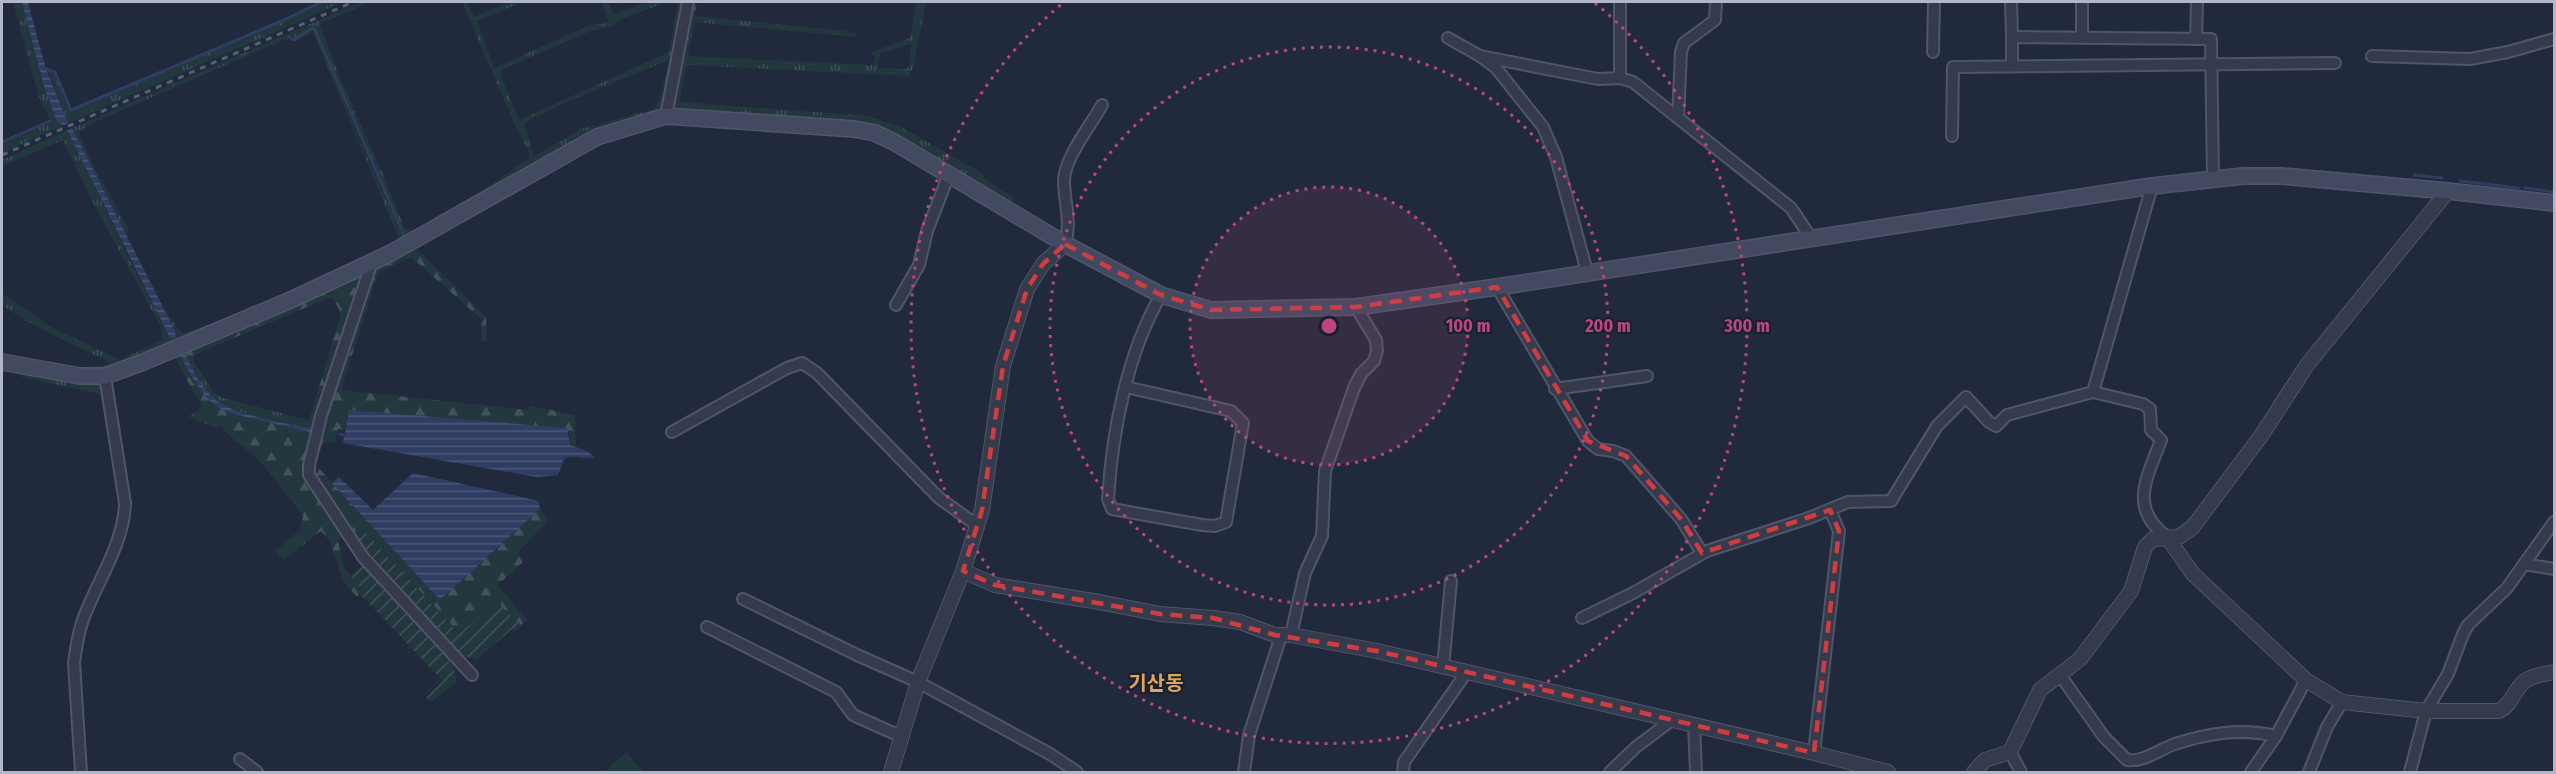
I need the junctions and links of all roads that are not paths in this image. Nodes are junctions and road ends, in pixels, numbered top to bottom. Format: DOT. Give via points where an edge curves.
graph roads {
  1 [pos="688,2"];
  2 [pos="1620,2"];
  3 [pos="1716,2"];
  4 [pos="1934,2"];
  5 [pos="2011,2"];
  6 [pos="2082,2"];
  7 [pos="2197,2"];
  8 [pos="2012,37"];
  9 [pos="2082,37"];
  10 [pos="1448,38"];
  11 [pos="2196,39"];
  12 [pos="2554,39"];
  13 [pos="1933,52"];
  14 [pos="1480,56"];
  15 [pos="2372,56"];
  16 [pos="2336,63"];
  17 [pos="2211,65"];
  18 [pos="2012,66"];
  19 [pos="1620,78"];
  20 [pos="1102,105"];
  21 [pos="666,116"];
  22 [pos="1678,118"];
  23 [pos="1952,136"];
  24 [pos="949,174"];
  25 [pos="2212,179"];
  26 [pos="2152,186"];
  27 [pos="2448,191"];
  28 [pos="2554,203"];
  29 [pos="1811,238"];
  30 [pos="1065,244"];
  31 [pos="372,262"];
  32 [pos="1587,272"];
  33 [pos="1497,287"];
  34 [pos="1161,295"];
  35 [pos="896,305"];
  36 [pos="1356,307"];
  37 [pos="2,362"];
  38 [pos="105,376"];
  39 [pos="1647,376"];
  40 [pos="1126,387"];
  41 [pos="1555,389"];
  42 [pos="2093,392"];
  43 [pos="672,432"];
  44 [pos="1830,510"];
  45 [pos="2554,522"];
  46 [pos="978,526"];
  47 [pos="2167,537"];
  48 [pos="1702,553"];
  49 [pos="2524,564"];
  50 [pos="2554,569"];
  51 [pos="963,571"];
  52 [pos="1450,581"];
  53 [pos="744,599"];
  54 [pos="1582,618"];
  55 [pos="707,627"];
  56 [pos="1286,635"];
  57 [pos="1443,667"];
  58 [pos="2554,672"];
  59 [pos="1466,673"];
  60 [pos="472,675"];
  61 [pos="2060,675"];
  62 [pos="2306,680"];
  63 [pos="918,682"];
  64 [pos="2342,702"];
  65 [pos="2426,711"];
  66 [pos="1672,720"];
  67 [pos="1694,725"];
  68 [pos="2276,736"];
  69 [pos="902,737"];
  70 [pos="2010,752"];
  71 [pos="1814,753"];
  72 [pos="240,759"];
  73 [pos="81,772"];
  74 [pos="257,772"];
  75 [pos="891,772"];
  76 [pos="1077,772"];
  77 [pos="1244,772"];
  78 [pos="1403,772"];
  79 [pos="1610,772"];
  80 [pos="1696,772"];
  81 [pos="1886,772"];
  82 [pos="1974,772"];
  83 [pos="2021,772"];
  84 [pos="2251,772"];
  85 [pos="2309,772"];
  86 [pos="2410,772"];
  1 -- 21 [label="street"];
  2 -- 19 [label="street"];
  3 -- 22 [label="street" via="1715,20 1684,43 1681,52"];
  4 -- 13 [label="street"];
  5 -- 8 [label="street"];
  6 -- 9 [label="street"];
  7 -- 11 [label="street"];
  8 -- 9 [label="street"];
  8 -- 18 [label="street"];
  9 -- 11 [label="street"];
  10 -- 14 [label="street"];
  11 -- 17 [label="street" via="2211,39"];
  12 -- 15 [label="street" via="2470,59"];
  14 -- 19 [label="street" via="1598,79"];
  14 -- 32 [label="street" via="1496,68 1543,128 1556,157"];
  16 -- 17 [label="street"];
  17 -- 18 [label="street"];
  17 -- 25 [label="street"];
  18 -- 23 [label="street" via="1953,67"];
  19 -- 22 [label="street" via="1633,82"];
  20 -- 30 [label="street" via="1067,166 1064,178 1069,232"];
  21 -- 24 [label="main road" via="874,133"];
  21 -- 31 [label="main road" via="597,137"];
  22 -- 29 [label="street" via="1791,208"];
  24 -- 30 [label="main road"];
  24 -- 35 [label="street" via="927,231 919,266"];
  25 -- 26 [label="main road"];
  25 -- 27 [label="main road" via="2282,176"];
  26 -- 29 [label="main road"];
  26 -- 42 [label="street"];
  27 -- 28 [label="main road"];
  27 -- 47 [label="street" via="2307,365 2193,528 2179,537"];
  29 -- 32 [label="main road"];
  30 -- 34 [label="main road"];
  30 -- 46 [label="street" via="1043,264 1023,300 1004,366"];
  31 -- 38 [label="main road" via="293,299"];
  31 -- 60 [label="street" via="321,416 309,475 363,557"];
  32 -- 33 [label="main road"];
  33 -- 36 [label="main road"];
  33 -- 41 [label="street"];
  34 -- 36 [label="main road" via="1210,310"];
  34 -- 40 [label="street"];
  36 -- 56 [label="street" via="1376,340 1377,351 1354,388 1325,471 1322,536 1305,573"];
  37 -- 38 [label="main road" via="51,372"];
  38 -- 73 [label="street" via="125,523 83,619 76,647"];
  39 -- 41 [label="street"];
  40 -- 40 [label="street" via="1230,411 1243,423 1226,522 1202,525 1112,509 1108,499 1110,470"];
  41 -- 48 [label="street" via="1588,441 1598,449 1626,456 1681,519"];
  42 -- 44 [label="street" via="2007,415 1996,426 1966,398 1937,426 1891,501 1848,502"];
  42 -- 47 [label="street" via="2150,409 2151,430 2161,440 2143,487 2143,502 2154,528"];
  43 -- 46 [label="street" via="802,363 817,373 939,498"];
  44 -- 48 [label="street"];
  44 -- 71 [label="street" via="1839,531"];
  45 -- 49 [label="street"];
  46 -- 51 [label="street"];
  47 -- 61 [label="street" via="2153,539 2145,547 2131,591 2080,659"];
  47 -- 62 [label="street" via="2193,574"];
  48 -- 54 [label="street"];
  49 -- 50 [label="street"];
  49 -- 65 [label="street" via="2507,588 2468,625 2448,674"];
  51 -- 56 [label="street" via="995,585 1160,614 1231,621"];
  51 -- 63 [label="street"];
  52 -- 57 [label="street"];
  53 -- 63 [label="street"];
  55 -- 69 [label="street" via="836,692 853,716"];
  56 -- 57 [label="street"];
  56 -- 77 [label="street" via="1250,735"];
  57 -- 59 [label="street"];
  58 -- 65 [label="street" via="2527,679 2499,711"];
  59 -- 66 [label="street"];
  59 -- 78 [label="street" via="1404,762"];
  61 -- 68 [label="street" via="2104,737 2127,760 2138,761 2172,745 2236,730"];
  61 -- 70 [label="street" via="2040,690"];
  62 -- 64 [label="street"];
  62 -- 68 [label="street"];
  63 -- 69 [label="street"];
  63 -- 76 [label="street" via="1050,753"];
  64 -- 65 [label="street"];
  64 -- 85 [label="street"];
  65 -- 86 [label="street"];
  66 -- 67 [label="street"];
  66 -- 79 [label="street"];
  67 -- 71 [label="street"];
  67 -- 80 [label="street"];
  68 -- 84 [label="street"];
  69 -- 75 [label="street"];
  70 -- 82 [label="street" via="1985,760"];
  70 -- 83 [label="street"];
  71 -- 81 [label="street"];
  72 -- 74 [label="street"];
}
